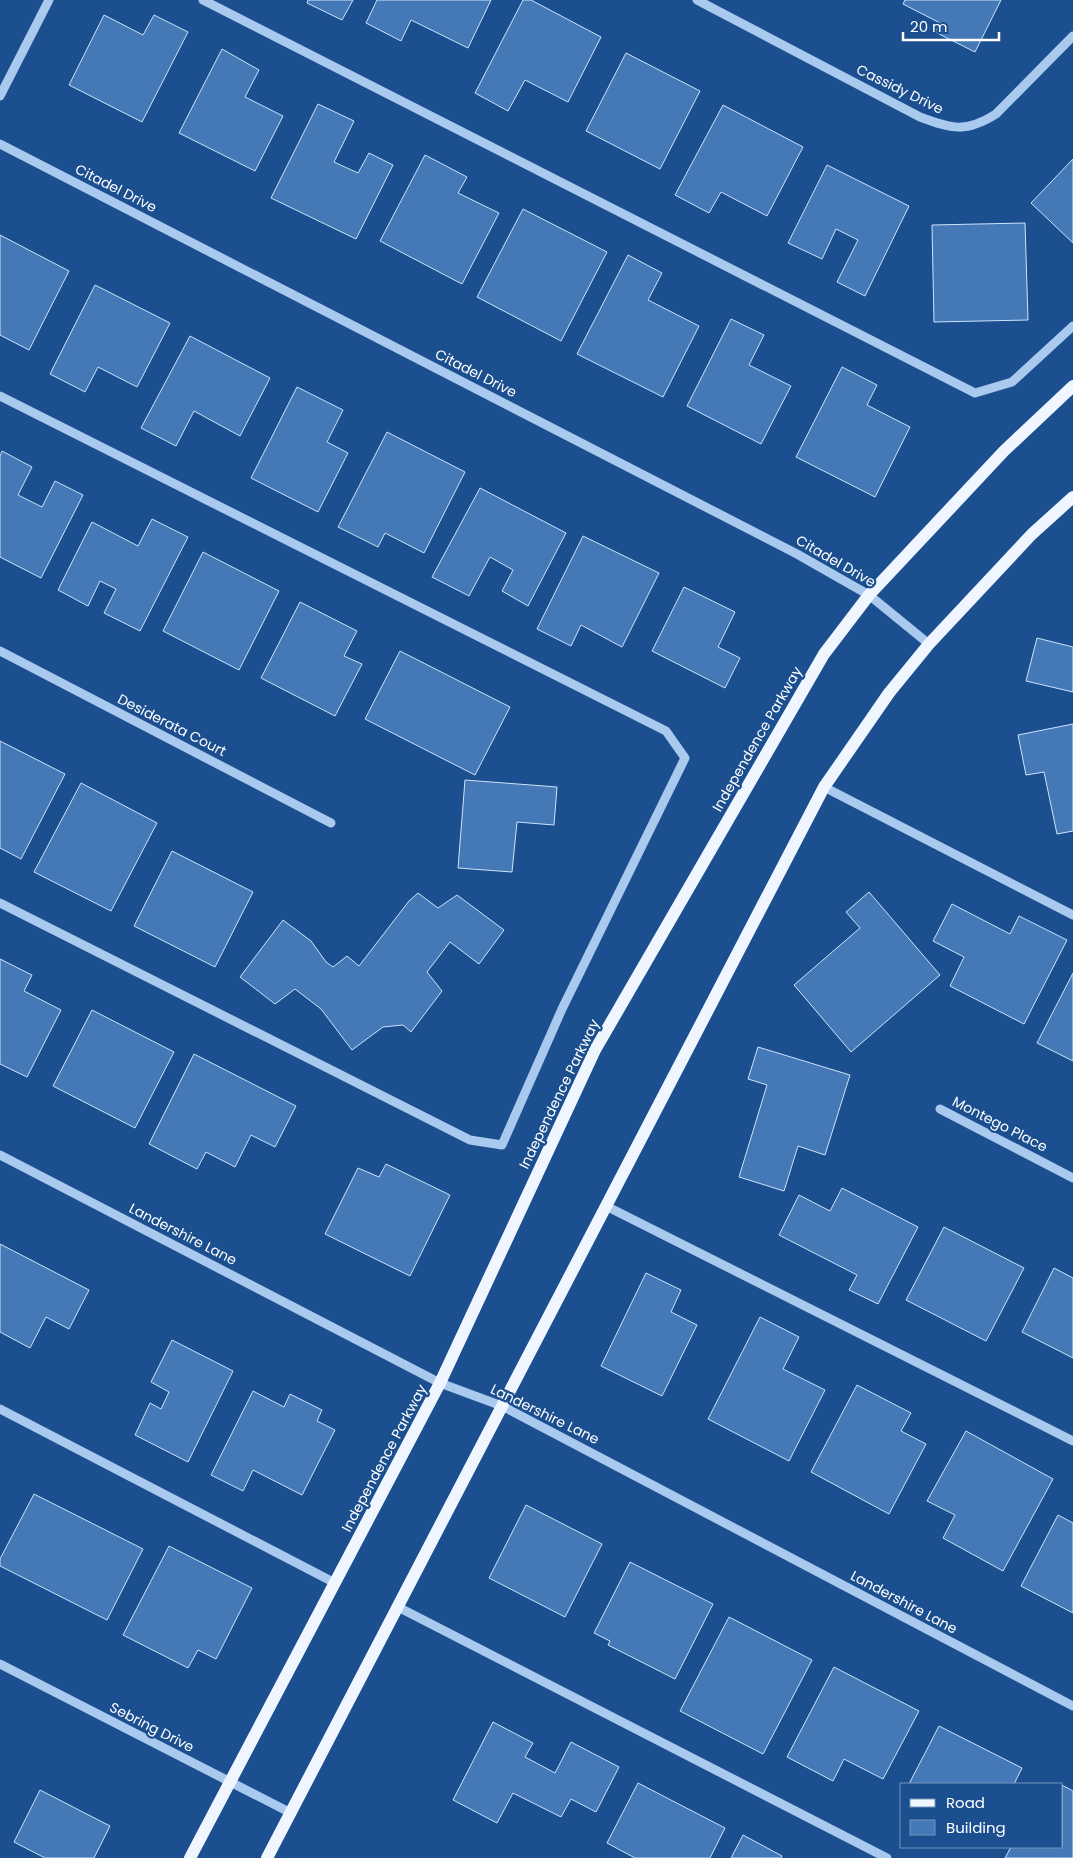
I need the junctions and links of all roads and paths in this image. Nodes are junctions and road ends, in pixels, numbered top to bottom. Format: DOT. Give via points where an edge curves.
graph roads {
  1 [pos="50,0"];
  2 [pos="203,0"];
  3 [pos="697,0"];
  4 [pos="1073,36"];
  5 [pos="0,96"];
  6 [pos="0,144"];
  7 [pos="1073,326"];
  8 [pos="1073,386"];
  9 [pos="0,396"];
  10 [pos="1073,497"];
  11 [pos="869,595"];
  12 [pos="929,644"];
  13 [pos="0,651"];
  14 [pos="824,787"];
  15 [pos="332,823"];
  16 [pos="0,903"];
  17 [pos="1073,915"];
  18 [pos="940,1109"];
  19 [pos="0,1155"];
  20 [pos="1073,1178"];
  21 [pos="606,1206"];
  22 [pos="440,1382"];
  23 [pos="502,1406"];
  24 [pos="0,1409"];
  25 [pos="1073,1441"];
  26 [pos="335,1583"];
  27 [pos="398,1607"];
  28 [pos="0,1664"];
  29 [pos="1073,1706"];
  30 [pos="230,1782"];
  31 [pos="291,1813"];
  32 [pos="190,1858"];
  33 [pos="267,1858"];
  34 [pos="887,1858"];
  1 -- 5 [label="street"];
  2 -- 7 [label="street" via="975,393 1012,382"];
  3 -- 4 [label="street, Cassidy Drive" via="920,116 942,125 964,128 981,124 996,114"];
  6 -- 11 [label="street, Citadel Drive" via="797,554"];
  8 -- 11 [label="main road, Independence Parkway" via="1004,451"];
  9 -- 16 [label="street" via="666,731 685,758 562,1009 502,1145 470,1140"];
  10 -- 12 [label="main road" via="1032,534"];
  11 -- 12 [label="street, Citadel Drive"];
  11 -- 22 [label="main road, Independence Parkway" via="824,654 594,1050"];
  12 -- 14 [label="main road" via="889,693"];
  13 -- 15 [label="street, Desiderata Court"];
  14 -- 17 [label="street"];
  14 -- 21 [label="main road"];
  18 -- 20 [label="street, Montego Place"];
  19 -- 22 [label="street, Landershire Lane"];
  21 -- 23 [label="main road"];
  21 -- 25 [label="street"];
  22 -- 23 [label="street, Landershire Lane"];
  22 -- 26 [label="main road, Independence Parkway"];
  23 -- 27 [label="main road"];
  23 -- 29 [label="street, Landershire Lane"];
  24 -- 26 [label="street"];
  26 -- 30 [label="main road, Independence Parkway"];
  27 -- 31 [label="main road"];
  27 -- 34 [label="street"];
  28 -- 30 [label="street, Sebring Drive"];
  30 -- 31 [label="street, Sebring Drive"];
  30 -- 32 [label="main road, Independence Parkway"];
  31 -- 33 [label="main road"];
}
